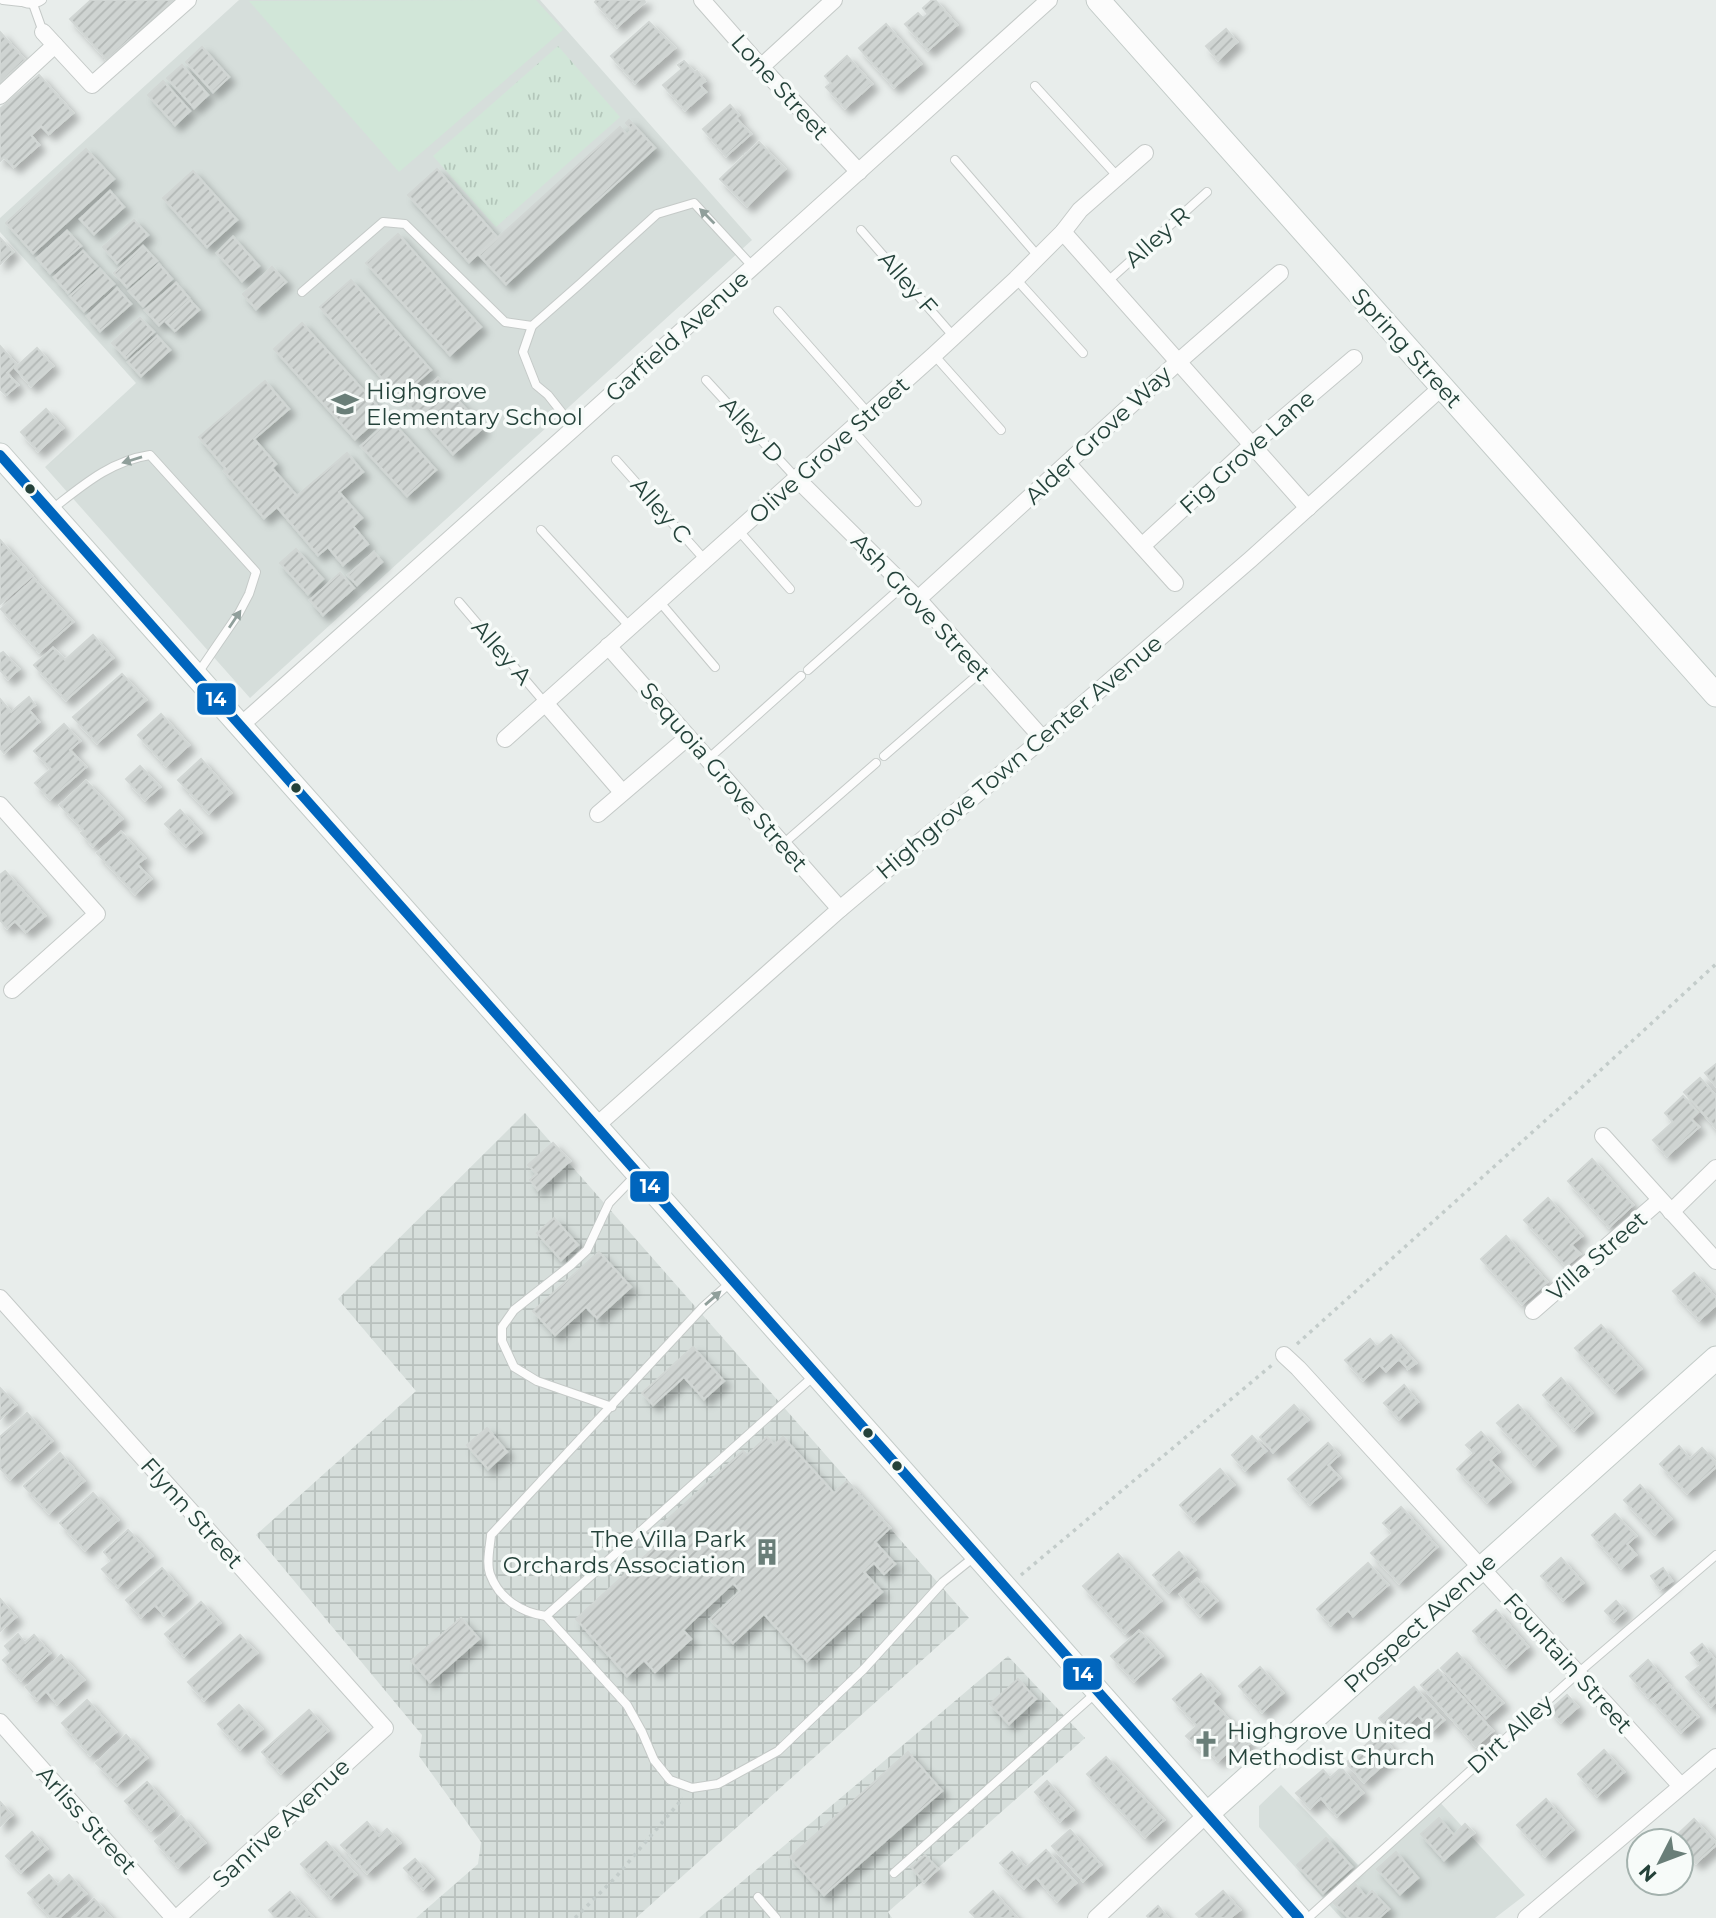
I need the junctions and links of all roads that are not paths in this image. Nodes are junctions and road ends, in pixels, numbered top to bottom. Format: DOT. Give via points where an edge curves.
graph roads {
  1 [pos="3,0"];
  2 [pos="188,0"];
  3 [pos="702,0"];
  4 [pos="834,0"];
  5 [pos="1049,0"];
  6 [pos="1098,0"];
  7 [pos="20,1"];
  8 [pos="38,2"];
  9 [pos="43,32"];
  10 [pos="55,45"];
  11 [pos="761,67"];
  12 [pos="1035,86"];
  13 [pos="0,96"];
  14 [pos="1145,153"];
  15 [pos="955,160"];
  16 [pos="859,172"];
  17 [pos="1118,177"];
  18 [pos="1207,192"];
  19 [pos="861,230"];
  20 [pos="1063,232"];
  21 [pos="1038,256"];
  22 [pos="753,267"];
  23 [pos="1280,273"];
  24 [pos="1016,279"];
  25 [pos="1107,282"];
  26 [pos="302,292"];
  27 [pos="778,311"];
  28 [pos="532,326"];
  29 [pos="954,337"];
  30 [pos="1083,353"];
  31 [pos="934,355"];
  32 [pos="1353,358"];
  33 [pos="1178,362"];
  34 [pos="706,380"];
  35 [pos="1442,387"];
  36 [pos="869,414"];
  37 [pos="574,428"];
  38 [pos="852,429"];
  39 [pos="1001,430"];
  40 [pos="1253,444"];
  41 [pos="0,455"];
  42 [pos="616,460"];
  43 [pos="1068,464"];
  44 [pos="797,479"];
  45 [pos="917,502"];
  46 [pos="1308,508"];
  47 [pos="50,511"];
  48 [pos="541,530"];
  49 [pos="739,531"];
  50 [pos="1142,546"];
  51 [pos="705,560"];
  52 [pos="1175,583"];
  53 [pos="904,585"];
  54 [pos="790,589"];
  55 [pos="918,599"];
  56 [pos="659,601"];
  57 [pos="459,602"];
  58 [pos="629,627"];
  59 [pos="608,646"];
  60 [pos="715,667"];
  61 [pos="982,671"];
  62 [pos="196,675"];
  63 [pos="1716,695"];
  64 [pos="545,703"];
  65 [pos="241,725"];
  66 [pos="688,737"];
  67 [pos="1043,738"];
  68 [pos="505,739"];
  69 [pos="884,756"];
  70 [pos="708,759"];
  71 [pos="876,763"];
  72 [pos="622,792"];
  73 [pos="0,805"];
  74 [pos="598,814"];
  75 [pos="783,844"];
  76 [pos="840,909"];
  77 [pos="12,990"];
  78 [pos="596,1126"];
  79 [pos="1603,1136"];
  80 [pos="1716,1168"];
  81 [pos="638,1173"];
  82 [pos="1666,1206"];
  83 [pos="1716,1261"];
  84 [pos="733,1281"];
  85 [pos="0,1297"];
  86 [pos="1533,1311"];
  87 [pos="1284,1355"];
  88 [pos="1716,1358"];
  89 [pos="816,1374"];
  90 [pos="612,1407"];
  91 [pos="976,1555"];
  92 [pos="1716,1555"];
  93 [pos="1481,1568"];
  94 [pos="546,1616"];
  95 [pos="1578,1673"];
  96 [pos="1097,1692"];
  97 [pos="0,1722"];
  98 [pos="384,1728"];
  99 [pos="1716,1757"];
  100 [pos="1681,1786"];
  101 [pos="1206,1815"];
  102 [pos="894,1873"];
  103 [pos="758,1897"];
  104 [pos="176,1918"];
  105 [pos="776,1918"];
  106 [pos="1096,1918"];
  107 [pos="1298,1918"];
  108 [pos="1308,1918"];
  109 [pos="1526,1918"];
  1 -- 7 [label="lane"];
  2 -- 10 [label="street" via="92,86"];
  3 -- 11 [label="street, Lone Street"];
  4 -- 11 [label="street"];
  5 -- 16 [label="street, Garfield Avenue"];
  6 -- 35 [label="main road, Spring Street"];
  7 -- 8 [label="lane"];
  8 -- 9 [label="lane"];
  9 -- 10 [label="street"];
  10 -- 13 [label="street"];
  11 -- 16 [label="street, Lone Street"];
  12 -- 17 [label="lane"];
  14 -- 17 [label="street, Olive Grove Street"];
  15 -- 21 [label="lane"];
  16 -- 22 [label="street, Garfield Avenue"];
  17 -- 20 [label="street, Olive Grove Street" via="1080,210"];
  18 -- 25 [label="lane, Alley R"];
  19 -- 29 [label="lane, Alley F"];
  20 -- 21 [label="street, Olive Grove Street"];
  20 -- 25 [label="street"];
  21 -- 24 [label="street, Olive Grove Street"];
  22 -- 28 [label="lane, one-way" via="694,203 657,214"];
  22 -- 37 [label="street, Garfield Avenue"];
  23 -- 33 [label="street, Alder Grove Way"];
  24 -- 29 [label="street, Olive Grove Street"];
  24 -- 30 [label="lane"];
  25 -- 33 [label="street"];
  26 -- 28 [label="lane" via="383,222 405,224 505,322"];
  27 -- 36 [label="lane"];
  28 -- 37 [label="lane" via="523,352 527,363 537,385"];
  29 -- 31 [label="street, Olive Grove Street"];
  31 -- 36 [label="street, Olive Grove Street"];
  31 -- 39 [label="lane"];
  32 -- 40 [label="street, Fig Grove Lane"];
  33 -- 40 [label="street"];
  33 -- 43 [label="street, Alder Grove Way"];
  34 -- 44 [label="lane, Alley D"];
  35 -- 46 [label="street, Highgrove Town Center Avenue"];
  35 -- 63 [label="main road, Spring Street"];
  36 -- 38 [label="street, Olive Grove Street"];
  37 -- 65 [label="street, Garfield Avenue"];
  38 -- 44 [label="street, Olive Grove Street"];
  38 -- 45 [label="lane"];
  40 -- 46 [label="street"];
  40 -- 50 [label="street, Fig Grove Lane"];
  41 -- 47 [label="main road"];
  42 -- 51 [label="lane, Alley C"];
  43 -- 50 [label="street"];
  43 -- 55 [label="street, Alder Grove Way"];
  44 -- 49 [label="street, Olive Grove Street"];
  44 -- 53 [label="street, Ash Grove Street"];
  46 -- 67 [label="street, Highgrove Town Center Avenue"];
  47 -- 62 [label="main road"];
  62 -- 47 [label="lane, one-way" via="239,613 256,572 150,456 130,458 95,476"];
  48 -- 58 [label="lane"];
  49 -- 51 [label="street, Olive Grove Street"];
  49 -- 54 [label="lane"];
  50 -- 52 [label="street"];
  51 -- 56 [label="street, Olive Grove Street"];
  53 -- 55 [label="street, Ash Grove Street"];
  53 -- 70 [label="lane"];
  55 -- 61 [label="street, Ash Grove Street"];
  56 -- 58 [label="street, Olive Grove Street"];
  56 -- 60 [label="lane"];
  57 -- 64 [label="lane, Alley A"];
  58 -- 59 [label="street, Olive Grove Street"];
  59 -- 64 [label="street, Olive Grove Street"];
  59 -- 66 [label="street, Sequoia Grove Street"];
  61 -- 67 [label="street, Ash Grove Street"];
  61 -- 69 [label="lane"];
  62 -- 65 [label="main road"];
  64 -- 68 [label="street, Olive Grove Street"];
  64 -- 72 [label="street"];
  65 -- 78 [label="main road"];
  66 -- 70 [label="street, Sequoia Grove Street"];
  66 -- 72 [label="street"];
  67 -- 76 [label="street, Highgrove Town Center Avenue"];
  70 -- 75 [label="street, Sequoia Grove Street"];
  71 -- 75 [label="lane"];
  72 -- 74 [label="street"];
  73 -- 77 [label="street" via="97,914"];
  75 -- 76 [label="street, Sequoia Grove Street"];
  76 -- 78 [label="street, Highgrove Town Center Avenue"];
  78 -- 81 [label="main road"];
  79 -- 82 [label="street, Villa Street"];
  80 -- 82 [label="street, Villa Street"];
  81 -- 84 [label="main road"];
  81 -- 90 [label="lane" via="609,1203 587,1250 514,1311 502,1327 502,1341 514,1367 537,1381"];
  82 -- 83 [label="street, Villa Street"];
  82 -- 86 [label="street, Villa Street"];
  84 -- 89 [label="main road"];
  90 -- 84 [label="lane, one-way"];
  85 -- 98 [label="street, Flynn Street"];
  87 -- 93 [label="street, Fountain Street"];
  88 -- 93 [label="main road, Prospect Avenue"];
  89 -- 91 [label="main road"];
  89 -- 94 [label="lane"];
  90 -- 94 [label="lane" via="491,1535 489,1573 498,1590 514,1606"];
  91 -- 94 [label="lane" via="943,1582 864,1669 778,1751 718,1784 691,1788 670,1780 654,1760 627,1705"];
  91 -- 96 [label="main road"];
  92 -- 95 [label="lane, Dirt Alley"];
  93 -- 95 [label="street, Fountain Street"];
  93 -- 101 [label="main road, Prospect Avenue"];
  95 -- 100 [label="street, Fountain Street"];
  95 -- 108 [label="lane, Dirt Alley"];
  96 -- 101 [label="main road"];
  96 -- 102 [label="lane"];
  97 -- 104 [label="street, Arliss Street"];
  98 -- 104 [label="street, Sanrive Avenue"];
  99 -- 100 [label="street"];
  100 -- 109 [label="street"];
  101 -- 106 [label="street, Prospect Avenue"];
  101 -- 107 [label="main road"];
  103 -- 105 [label="lane"];
}
